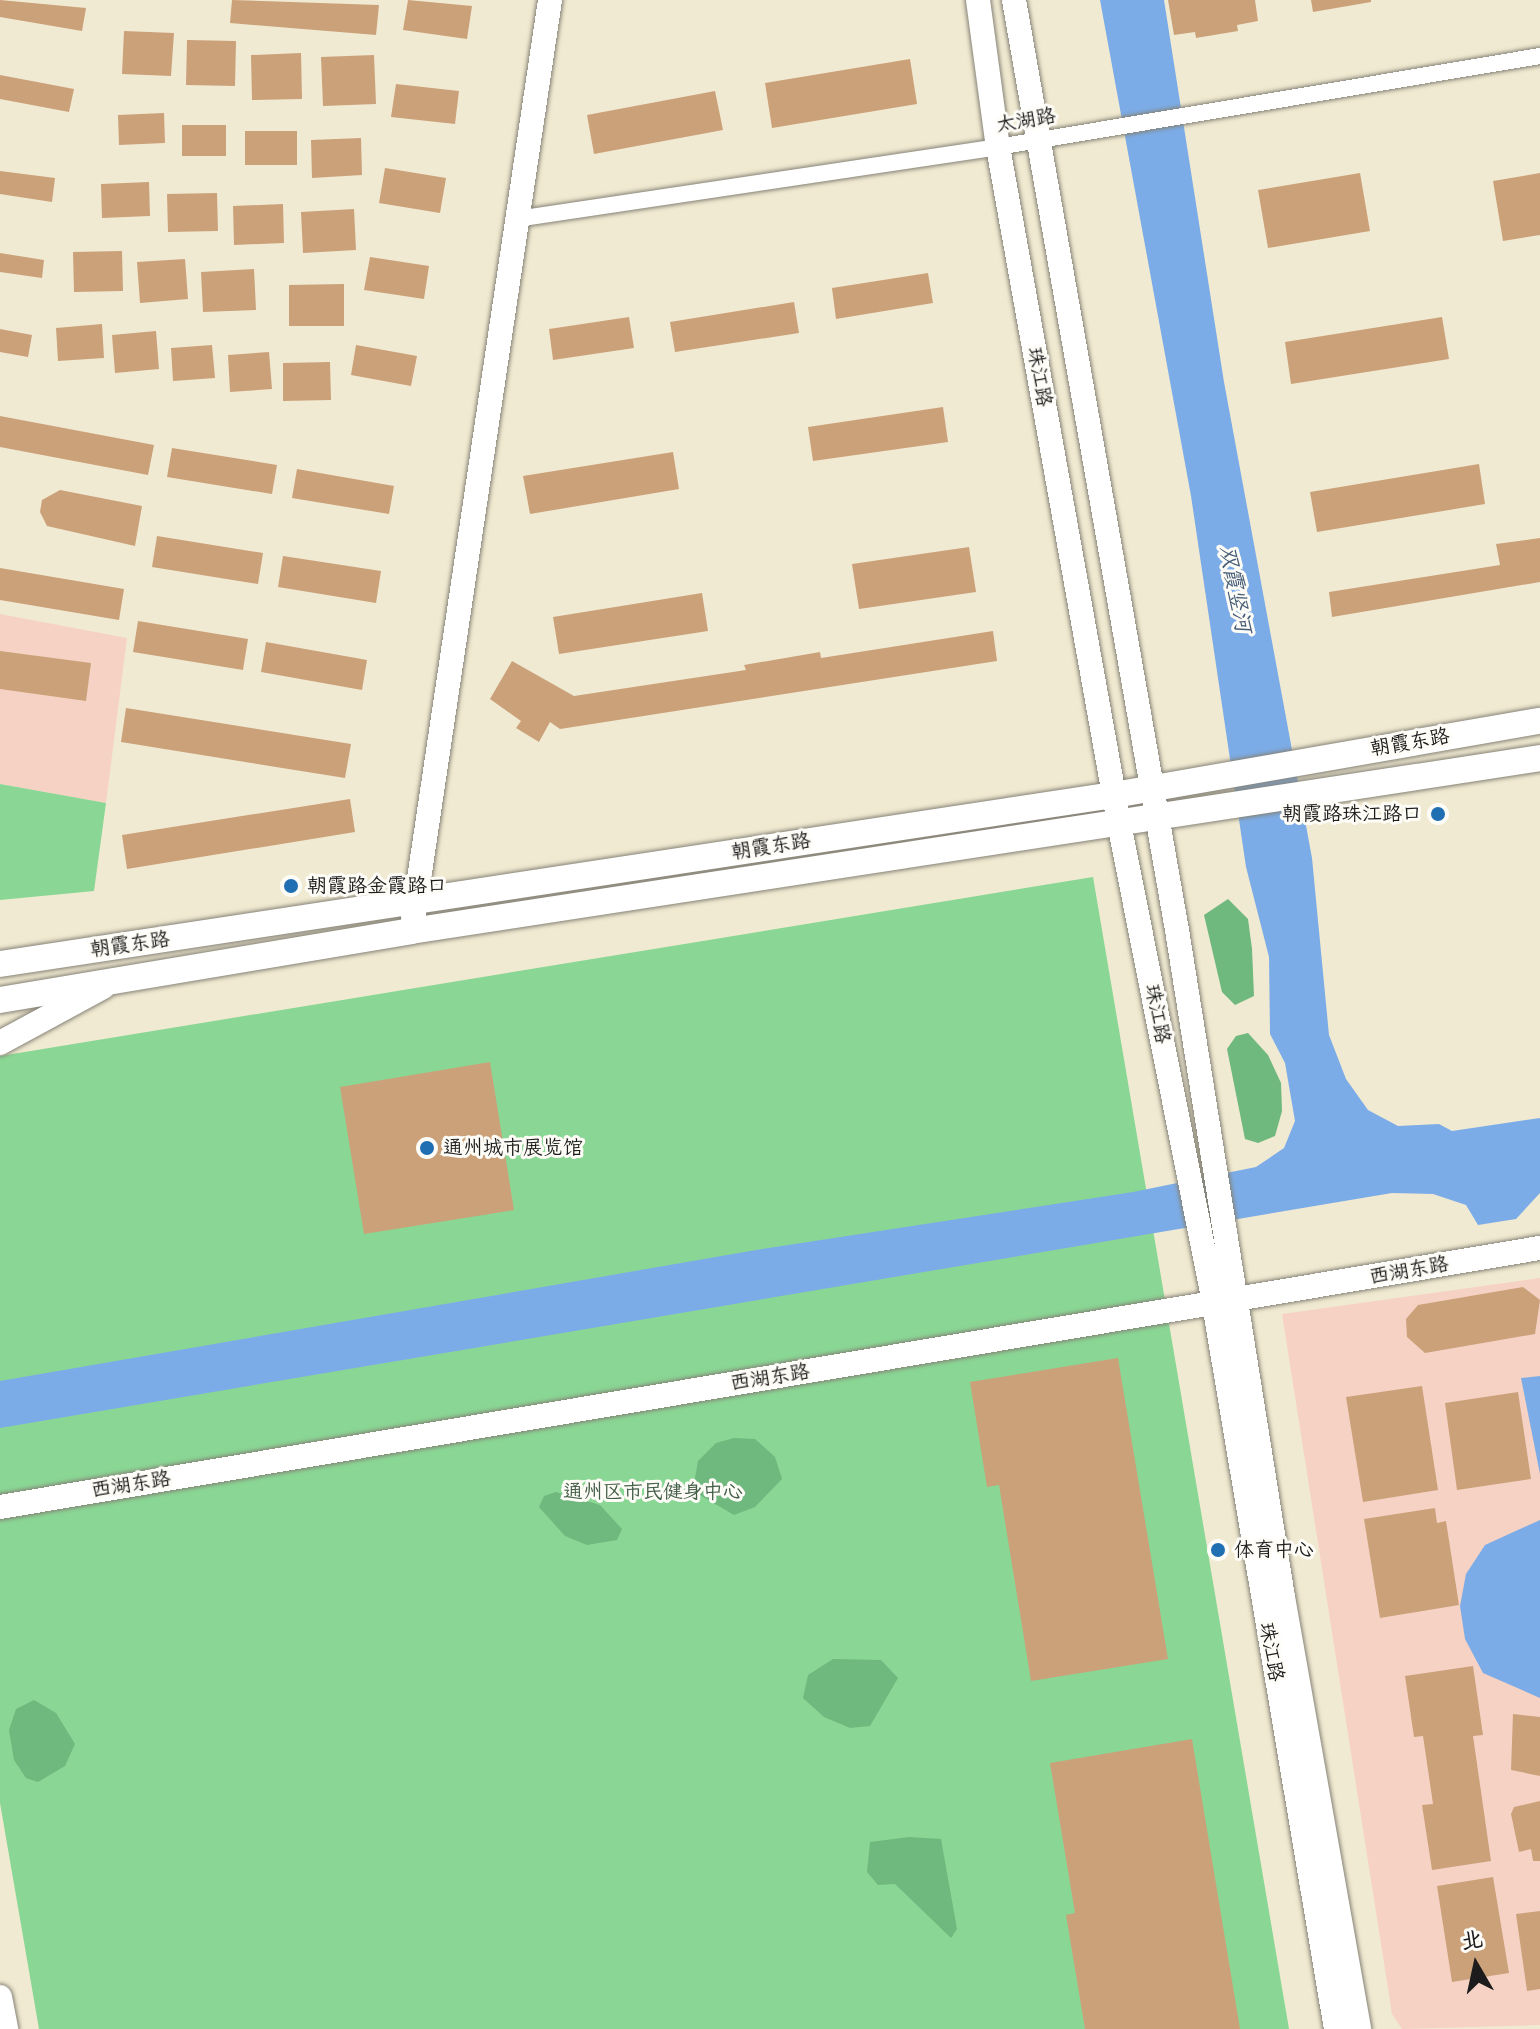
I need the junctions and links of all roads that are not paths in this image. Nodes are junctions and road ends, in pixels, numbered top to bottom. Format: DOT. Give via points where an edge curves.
graph roads {
  1 [pos="550,0"];
  2 [pos="978,0"];
  3 [pos="1014,0"];
  4 [pos="1540,56"];
  5 [pos="1038,140"];
  6 [pos="998,147"];
  7 [pos="517,219"];
  8 [pos="1540,721"];
  9 [pos="1540,758"];
  10 [pos="1149,786"];
  11 [pos="1114,795"];
  12 [pos="1155,818"];
  13 [pos="1119,823"];
  14 [pos="415,902"];
  15 [pos="411,931"];
  16 [pos="0,948"];
  17 [pos="12,962"];
  18 [pos="111,982"];
  19 [pos="0,1000"];
  20 [pos="0,1043"];
  21 [pos="1212,1232"];
  22 [pos="1540,1248"];
  23 [pos="1225,1303"];
  24 [pos="0,1507"];
  25 [pos="0,1997"];
  26 [pos="6,2029"];
  27 [pos="1336,2029"];
  28 [pos="1359,2029"];
  1 -- 7 [label="street"];
  2 -- 6 [label="street, 珠江路"];
  3 -- 5 [label="street, 珠江路"];
  4 -- 5 [label="street, 太湖路"];
  5 -- 6 [label="street, 太湖路"];
  5 -- 10 [label="street, 珠江路"];
  6 -- 7 [label="street, 太湖路"];
  6 -- 11 [label="street, 珠江路"];
  7 -- 14 [label="street"];
  8 -- 10 [label="main road, 朝霞东路"];
  9 -- 12 [label="main road, 朝霞东路"];
  10 -- 11 [label="main road, 朝霞东路"];
  10 -- 12 [label="street, 珠江路"];
  11 -- 13 [label="street, 珠江路"];
  11 -- 14 [label="main road, 朝霞东路"];
  12 -- 13 [label="main road, 朝霞东路"];
  12 -- 21 [label="street, 珠江路" via="1213,1163"];
  13 -- 15 [label="main road, 朝霞东路"];
  13 -- 21 [label="street, 珠江路" via="1187,1167"];
  14 -- 15 [label="street"];
  14 -- 17 [label="main road, 朝霞东路"];
  15 -- 18 [label="main road, 朝霞东路"];
  16 -- 17 [label="street"];
  18 -- 19 [label="main road, 朝霞东路"];
  18 -- 20 [label="street"];
  21 -- 23 [label="street, 珠江路"];
  22 -- 23 [label="street, 西湖东路"];
  23 -- 24 [label="street, 西湖东路"];
  23 -- 27 [label="street, 珠江路"];
  23 -- 28 [label="street, 珠江路"];
  25 -- 26 [label="street"];
}
